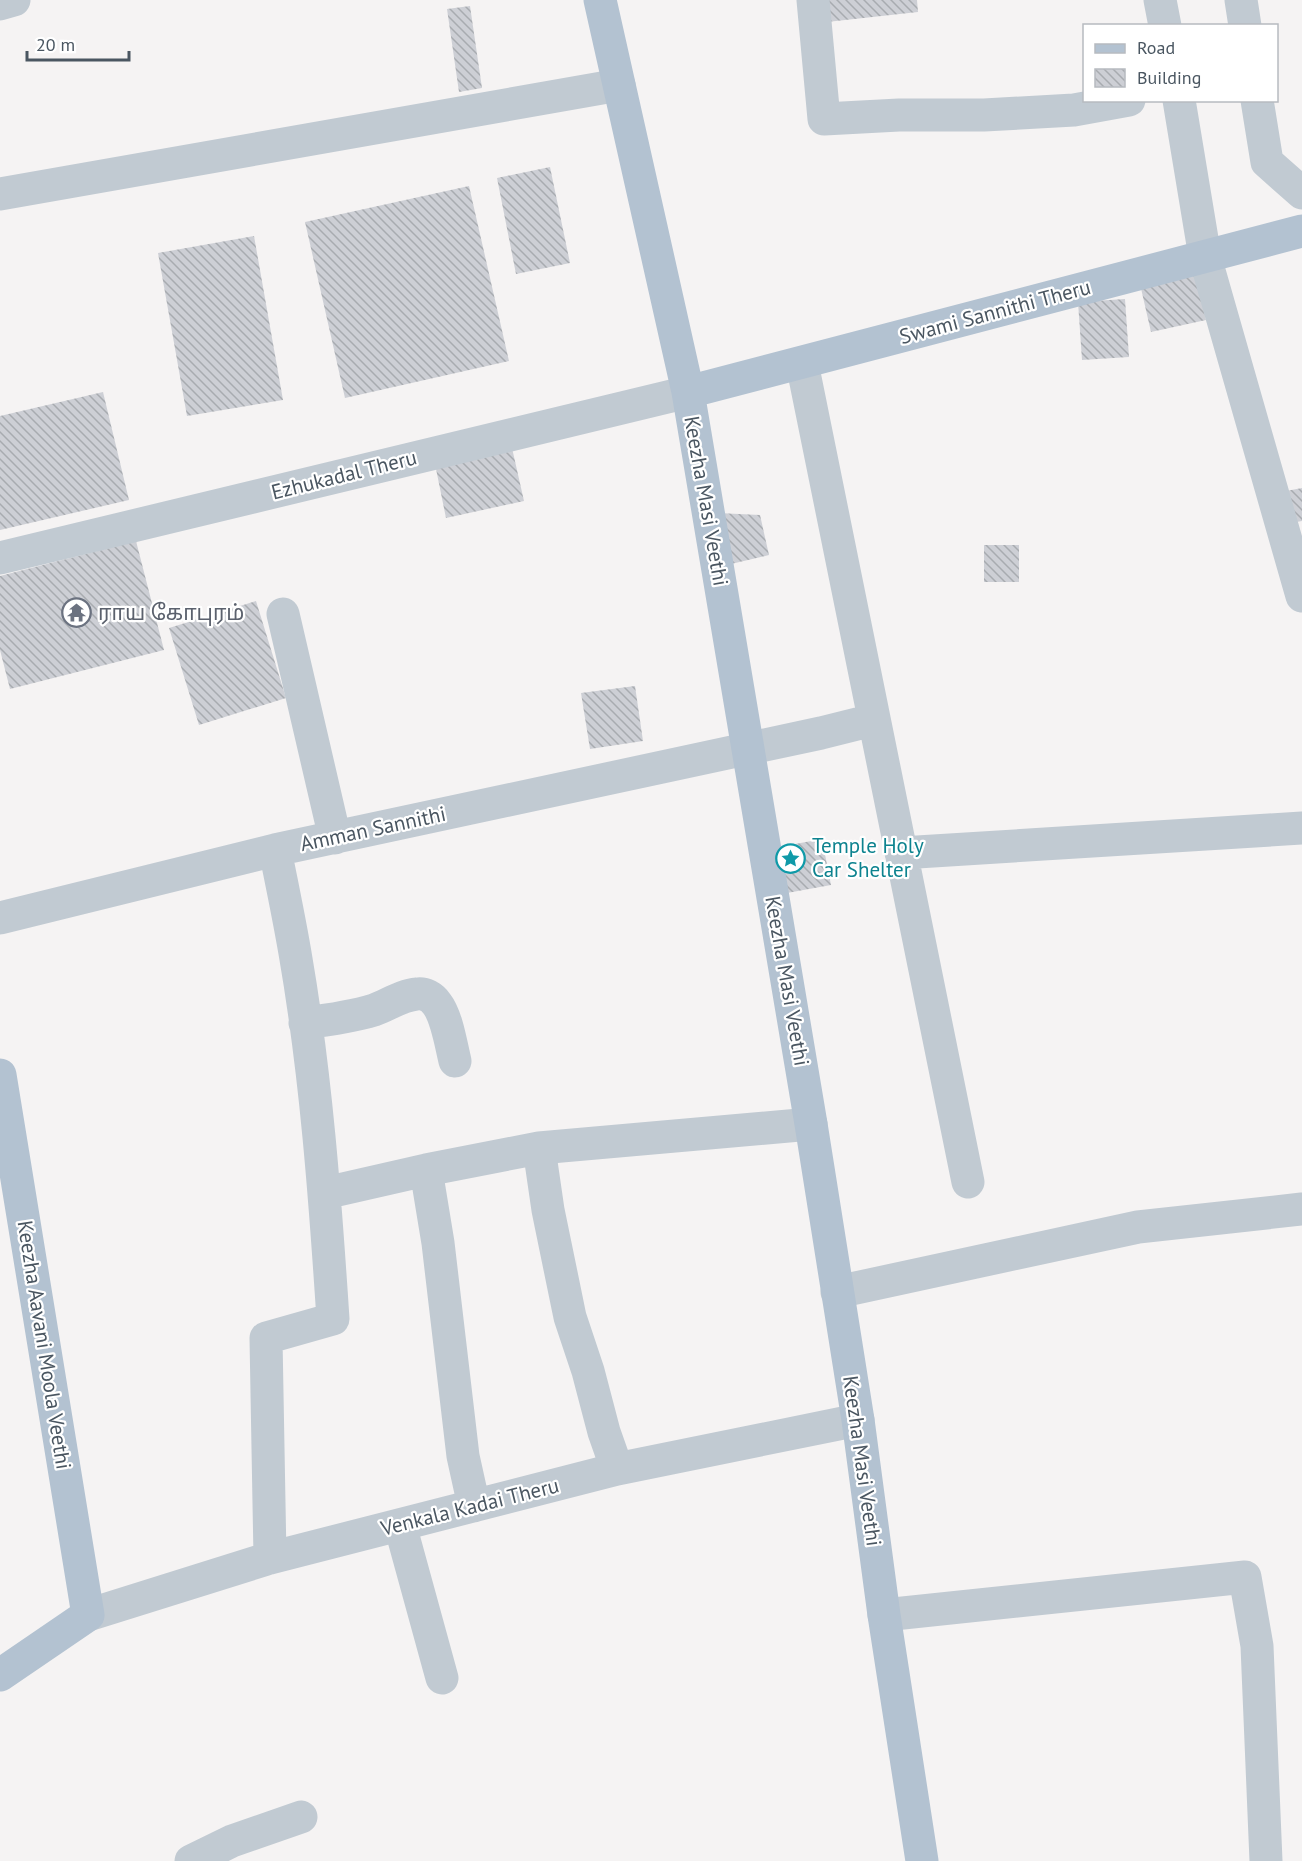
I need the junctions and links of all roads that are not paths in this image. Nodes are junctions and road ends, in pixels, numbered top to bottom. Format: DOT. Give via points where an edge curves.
graph roads {
  1 [pos="14,0"];
  2 [pos="600,0"];
  3 [pos="813,0"];
  4 [pos="1160,0"];
  5 [pos="1241,0"];
  6 [pos="0,4"];
  7 [pos="1165,24"];
  8 [pos="1245,24"];
  9 [pos="619,85"];
  10 [pos="1118,102"];
  11 [pos="1179,102"];
  12 [pos="1257,102"];
  13 [pos="1302,193"];
  14 [pos="0,194"];
  15 [pos="1302,231"];
  16 [pos="1205,257"];
  17 [pos="802,363"];
  18 [pos="688,392"];
  19 [pos="0,558"];
  20 [pos="1302,596"];
  21 [pos="283,614"];
  22 [pos="873,720"];
  23 [pos="748,749"];
  24 [pos="1302,828"];
  25 [pos="335,838"];
  26 [pos="275,850"];
  27 [pos="901,853"];
  28 [pos="0,918"];
  29 [pos="305,1023"];
  30 [pos="455,1061"];
  31 [pos="0,1075"];
  32 [pos="812,1124"];
  33 [pos="539,1148"];
  34 [pos="426,1170"];
  35 [pos="968,1182"];
  36 [pos="325,1193"];
  37 [pos="1302,1209"];
  38 [pos="837,1292"];
  39 [pos="858,1420"];
  40 [pos="618,1469"];
  41 [pos="474,1506"];
  42 [pos="400,1525"];
  43 [pos="270,1558"];
  44 [pos="88,1615"];
  45 [pos="884,1615"];
  46 [pos="0,1675"];
  47 [pos="442,1678"];
  48 [pos="302,1817"];
  49 [pos="191,1861"];
  50 [pos="922,1861"];
  51 [pos="1266,1861"];
  1 -- 6 [label="street"];
  2 -- 9 [label="main road, Keezha Masi Veethi"];
  3 -- 10 [label="street" via="824,119 1007,114 1074,110"];
  4 -- 7 [label="street"];
  5 -- 8 [label="street"];
  9 -- 14 [label="street"];
  9 -- 18 [label="main road, Keezha Masi Veethi"];
  11 -- 16 [label="street"];
  12 -- 13 [label="street" via="1267,162"];
  15 -- 16 [label="main road, Swami Sannithi Theru"];
  16 -- 17 [label="main road, Swami Sannithi Theru"];
  16 -- 20 [label="street"];
  17 -- 18 [label="main road, Swami Sannithi Theru"];
  17 -- 22 [label="street"];
  18 -- 19 [label="street, Ezhukadal Theru"];
  18 -- 23 [label="main road, Keezha Masi Veethi"];
  21 -- 25 [label="street"];
  22 -- 23 [label="street, Amman Sannithi"];
  22 -- 27 [label="street"];
  23 -- 25 [label="street, Amman Sannithi"];
  23 -- 32 [label="main road, Keezha Masi Veethi"];
  24 -- 27 [label="street"];
  25 -- 26 [label="street, Amman Sannithi"];
  26 -- 28 [label="street, Amman Sannithi"];
  26 -- 29 [label="street"];
  27 -- 35 [label="street"];
  29 -- 30 [label="street" via="352,1017 406,996 423,994 437,1004 444,1018"];
  29 -- 36 [label="street"];
  31 -- 44 [label="main road, Keezha Aavani Moola Veethi"];
  32 -- 33 [label="street"];
  32 -- 38 [label="main road, Keezha Masi Veethi"];
  33 -- 34 [label="street"];
  33 -- 40 [label="street" via="570,1317"];
  34 -- 36 [label="street"];
  34 -- 41 [label="street" via="463,1456"];
  36 -- 43 [label="street" via="333,1319 266,1338"];
  37 -- 38 [label="street" via="1138,1227"];
  38 -- 39 [label="main road, Keezha Masi Veethi"];
  39 -- 40 [label="street, Venkala Kadai Theru"];
  39 -- 45 [label="main road, Keezha Masi Veethi"];
  40 -- 41 [label="street, Venkala Kadai Theru"];
  41 -- 42 [label="street, Venkala Kadai Theru"];
  42 -- 43 [label="street, Venkala Kadai Theru"];
  42 -- 47 [label="street"];
  43 -- 44 [label="street, Venkala Kadai Theru"];
  44 -- 46 [label="main road"];
  45 -- 50 [label="main road, Keezha Masi Veethi"];
  45 -- 51 [label="street" via="1245,1577 1257,1646"];
  48 -- 49 [label="street" via="232,1841"];
}
